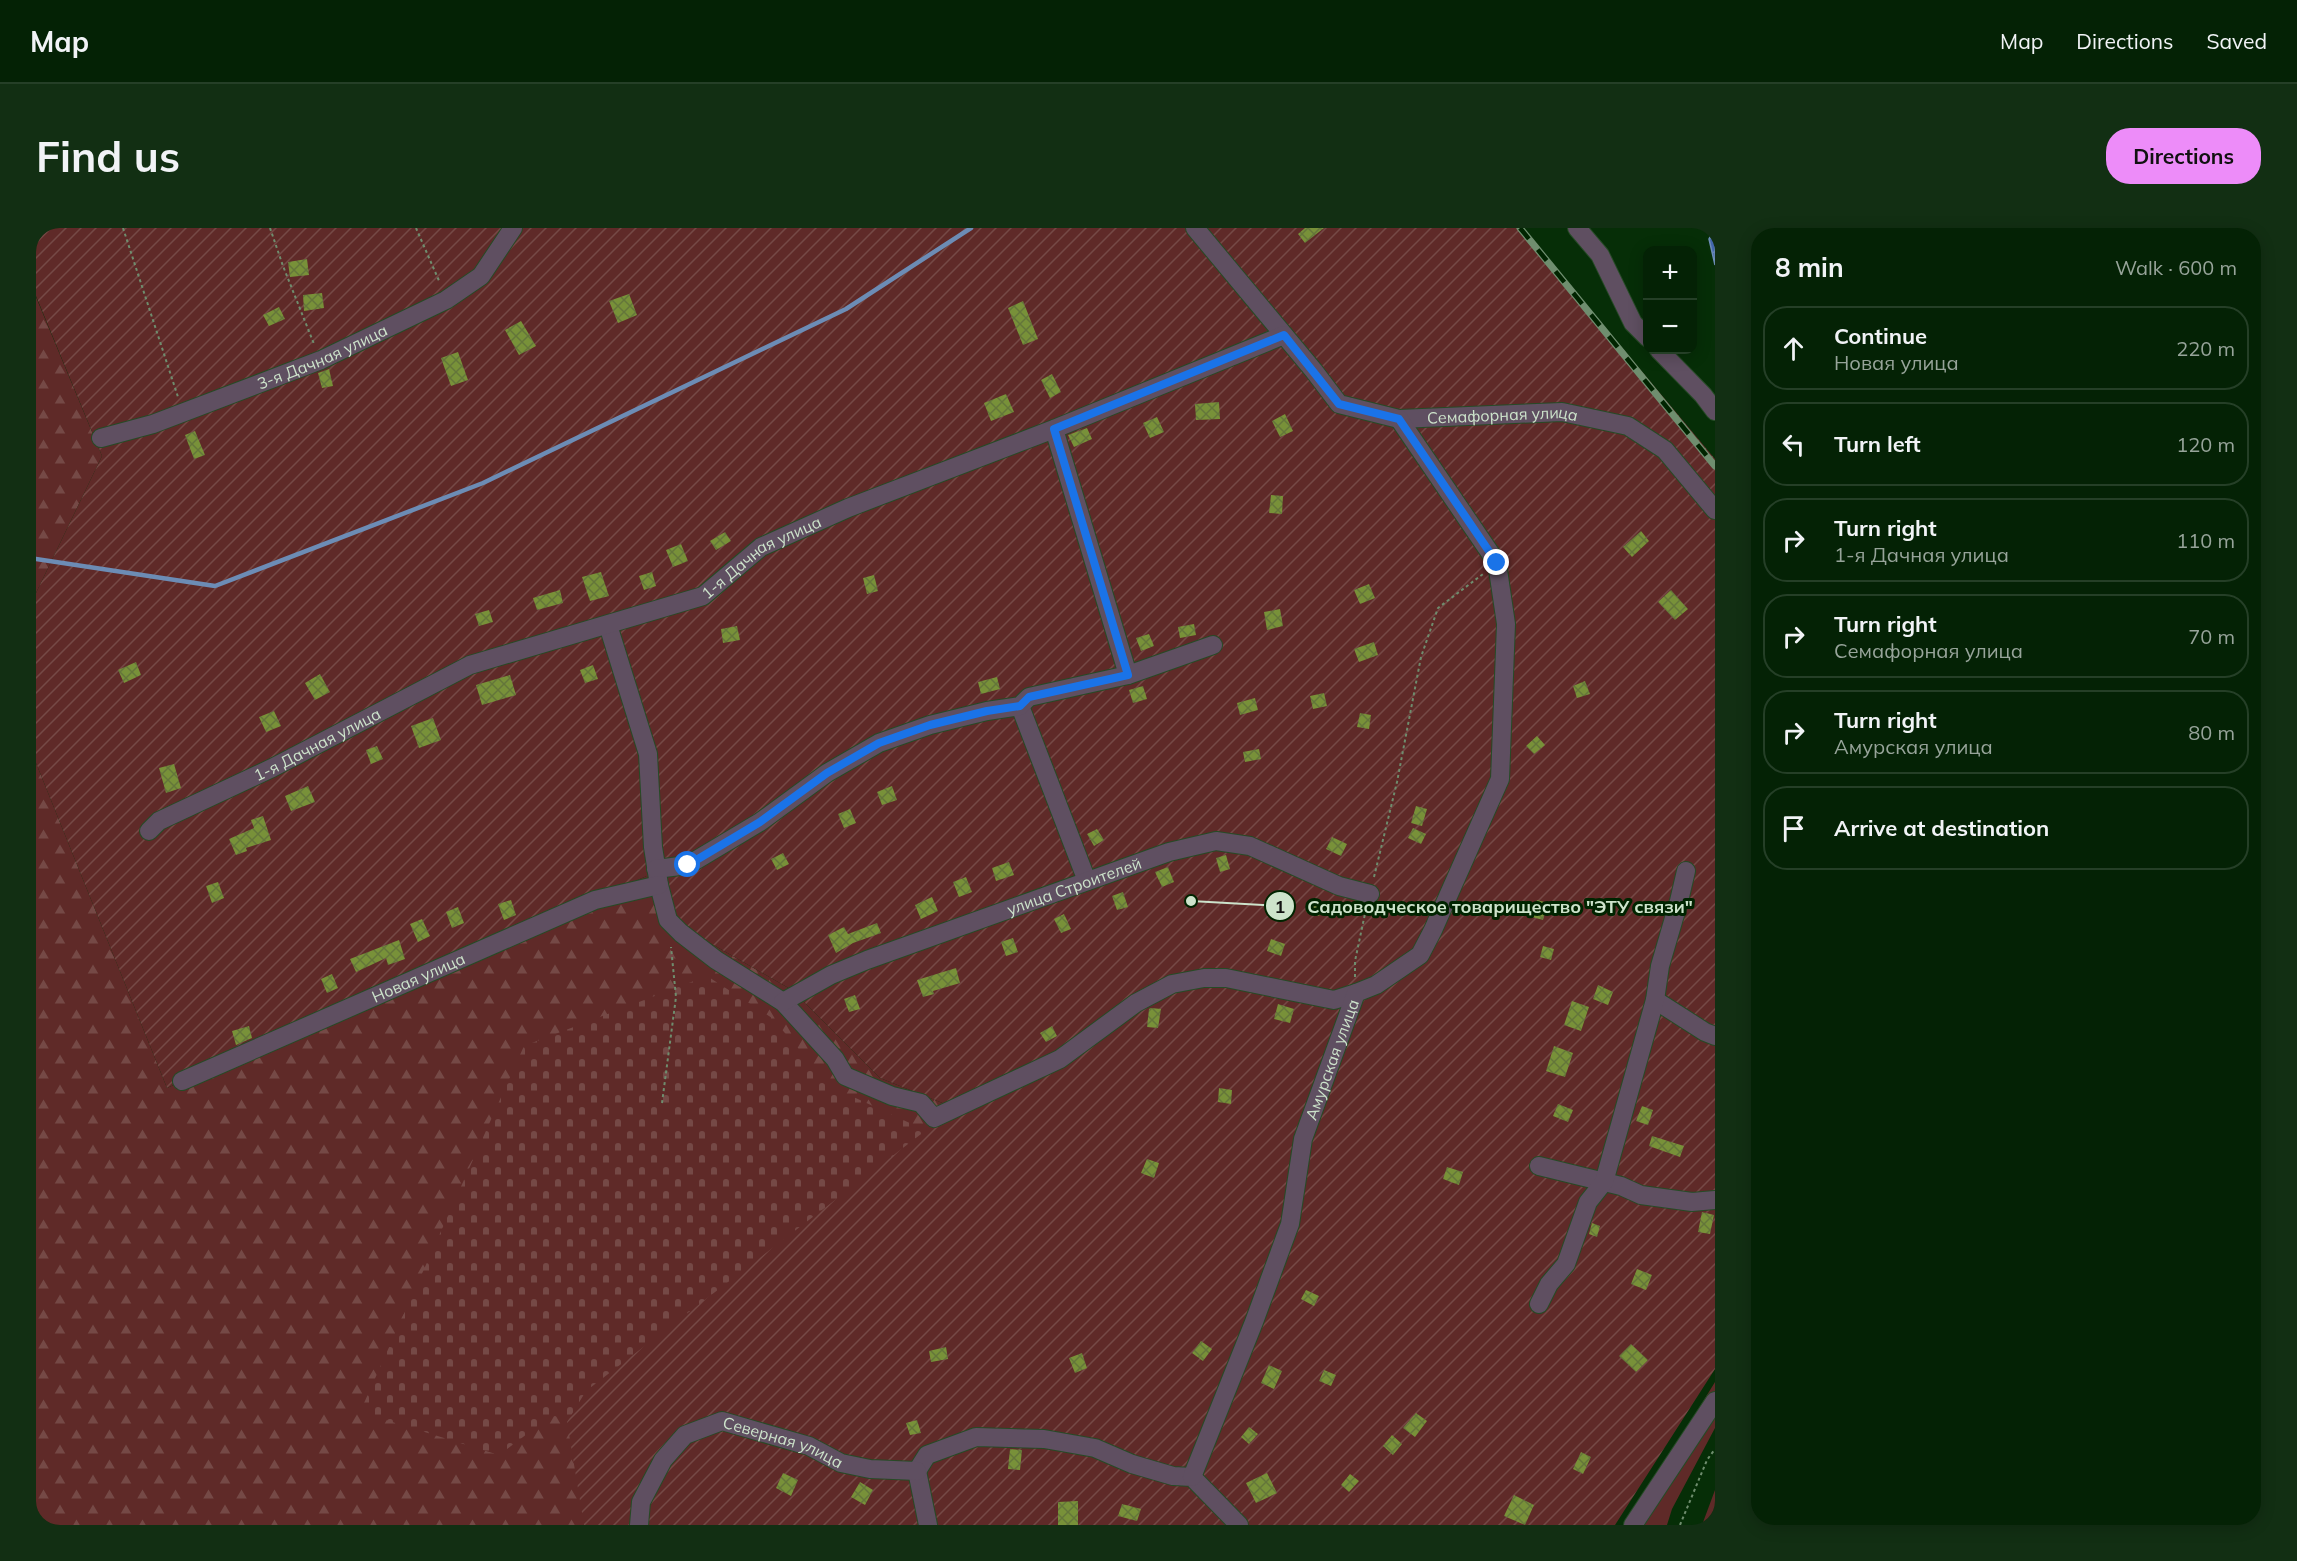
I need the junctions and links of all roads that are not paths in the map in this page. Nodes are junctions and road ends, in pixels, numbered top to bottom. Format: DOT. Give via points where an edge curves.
graph roads {
  1 [pos="513,228"];
  2 [pos="1195,228"];
  3 [pos="1577,228"];
  4 [pos="1643,334"];
  5 [pos="1284,335"];
  6 [pos="1663,354"];
  7 [pos="1715,411"];
  8 [pos="1399,419"];
  9 [pos="1054,429"];
  10 [pos="101,438"];
  11 [pos="1715,510"];
  12 [pos="608,625"];
  13 [pos="1213,645"];
  14 [pos="1128,675"];
  15 [pos="1020,706"];
  16 [pos="149,831"];
  17 [pos="1686,871"];
  18 [pos="657,877"];
  19 [pos="1087,881"];
  20 [pos="1370,894"];
  21 [pos="1356,993"];
  22 [pos="1655,1000"];
  23 [pos="783,1002"];
  24 [pos="1715,1036"];
  25 [pos="182,1081"];
  26 [pos="1539,1166"];
  27 [pos="1604,1182"];
  28 [pos="1715,1200"];
  29 [pos="1539,1304"];
  30 [pos="1715,1401"];
  31 [pos="917,1471"];
  32 [pos="1192,1477"];
  33 [pos="639,1525"];
  34 [pos="928,1525"];
  35 [pos="1239,1525"];
  36 [pos="1632,1525"];
  1 -- 10 [label="street, 3-я Дачная улица" via="481,276 446,300 321,360 153,424"];
  2 -- 5 [label="street, Семафорная улица"];
  3 -- 4 [label="street" via="1600,255 1633,323"];
  5 -- 8 [label="street, Семафорная улица" via="1339,404"];
  5 -- 9 [label="street, 1-я Дачная улица"];
  6 -- 7 [label="street"];
  8 -- 11 [label="street, Семафорная улица" via="1562,412 1628,426 1665,450"];
  8 -- 21 [label="street, Амурская улица" via="1497,563 1506,624 1500,778 1420,955 1376,985"];
  9 -- 12 [label="street, 1-я Дачная улица" via="848,508 761,547 703,596"];
  9 -- 14 [label="street"];
  12 -- 16 [label="street, 1-я Дачная улица" via="470,665 272,768 159,821"];
  12 -- 18 [label="street" via="648,754"];
  13 -- 14 [label="street, Новая улица"];
  14 -- 15 [label="street, Новая улица" via="1029,697"];
  15 -- 18 [label="street, Новая улица" via="930,725 879,743 827,773 760,822 688,865"];
  15 -- 19 [label="street"];
  17 -- 22 [label="street" via="1660,966"];
  18 -- 23 [label="street" via="668,920 681,933"];
  18 -- 25 [label="street, Новая улица" via="595,900"];
  19 -- 20 [label="street, улица Строителей" via="1169,852 1216,841 1250,846 1339,886"];
  19 -- 23 [label="street, улица Строителей" via="867,960"];
  21 -- 23 [label="street" via="1334,1000 1226,978 1172,984 1136,1003 1060,1059 934,1118 921,1103 892,1096 845,1076 835,1059"];
  21 -- 32 [label="street, Амурская улица" via="1303,1139 1290,1224"];
  22 -- 24 [label="street"];
  22 -- 27 [label="street"];
  26 -- 27 [label="street"];
  27 -- 28 [label="street" via="1641,1195 1692,1202"];
  27 -- 29 [label="street" via="1588,1202 1566,1264"];
  30 -- 36 [label="street"];
  31 -- 32 [label="street" via="927,1455 976,1437 1032,1438 1095,1448 1152,1470"];
  31 -- 33 [label="street, Северная улица" via="841,1463 809,1446 723,1421 685,1435 663,1460 641,1502"];
  31 -- 34 [label="street"];
  32 -- 35 [label="street"];
}
